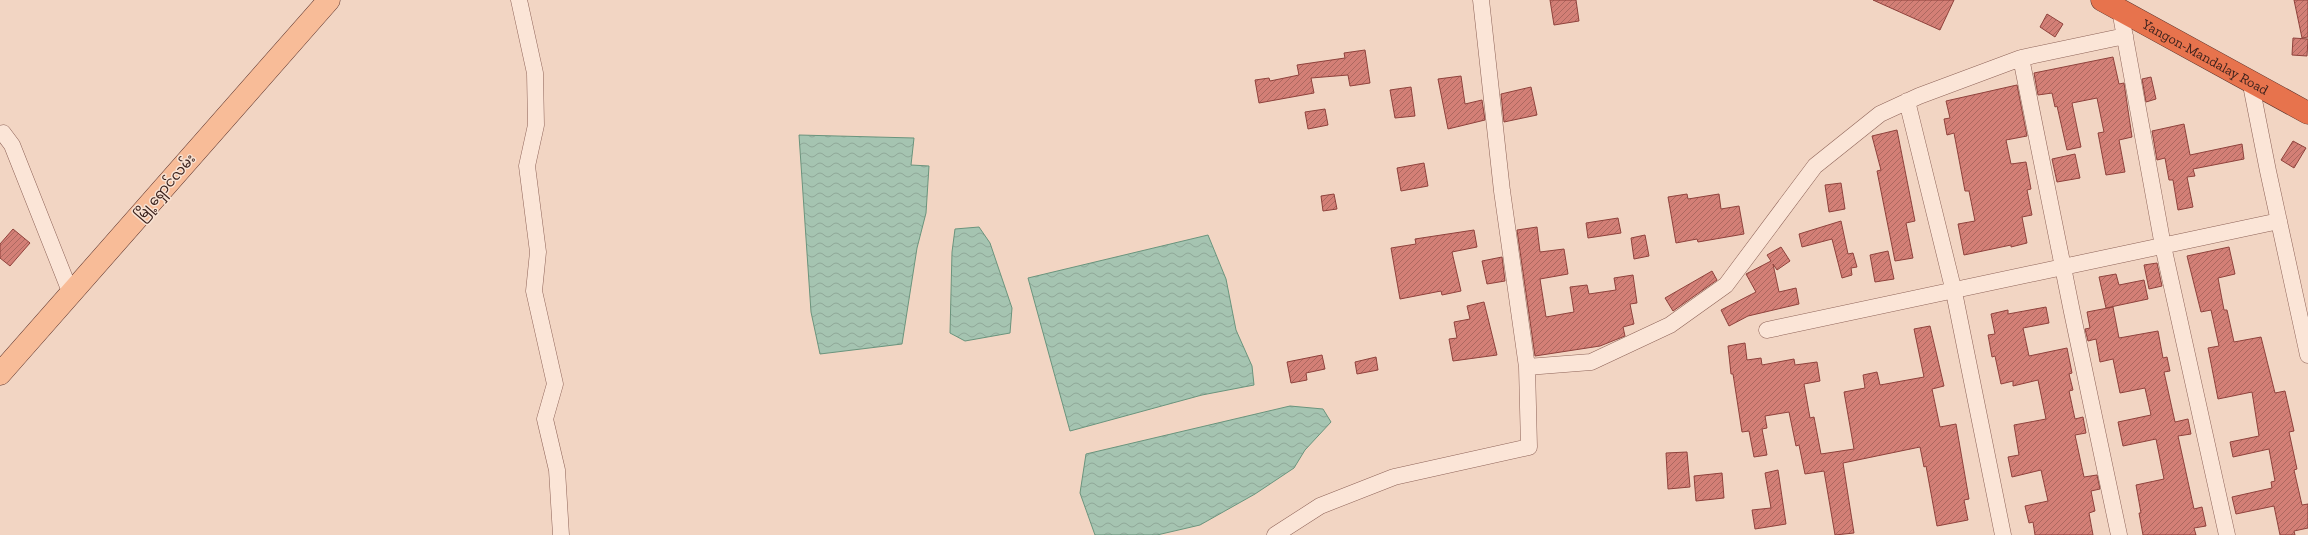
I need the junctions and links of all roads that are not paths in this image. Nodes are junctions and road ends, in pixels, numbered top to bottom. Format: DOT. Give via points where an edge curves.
graph roads {
  1 [pos="329,0"];
  2 [pos="519,0"];
  3 [pos="1482,0"];
  4 [pos="2111,5"];
  5 [pos="2125,36"];
  6 [pos="2022,58"];
  7 [pos="2250,80"];
  8 [pos="1907,101"];
  9 [pos="2308,113"];
  10 [pos="0,134"];
  11 [pos="2279,221"];
  12 [pos="2163,246"];
  13 [pos="2063,268"];
  14 [pos="1954,292"];
  15 [pos="70,294"];
  16 [pos="1767,330"];
  17 [pos="2308,355"];
  18 [pos="1527,367"];
  19 [pos="0,374"];
  20 [pos="562,535"];
  21 [pos="1275,535"];
  22 [pos="2003,535"];
  23 [pos="2119,535"];
  24 [pos="2227,535"];
  1 -- 15 [label="main road, မြို့ရှောင်လမ်း"];
  2 -- 20 [label="street" via="535,73 536,126 527,166 538,252 534,291 555,384 546,419 557,470"];
  3 -- 18 [label="street" via="1502,191"];
  4 -- 5 [label="street"];
  4 -- 7 [label="highway, Yangon-Mandalay Road"];
  5 -- 6 [label="street"];
  5 -- 12 [label="street"];
  6 -- 8 [label="street"];
  6 -- 13 [label="street"];
  7 -- 9 [label="highway, Yangon-Mandalay Road"];
  7 -- 11 [label="street"];
  8 -- 14 [label="street"];
  8 -- 18 [label="street" via="1880,114 1815,166 1726,285 1670,325 1591,362"];
  10 -- 15 [label="street" via="3,133 12,144"];
  11 -- 12 [label="street"];
  11 -- 17 [label="street"];
  12 -- 13 [label="street"];
  12 -- 24 [label="street"];
  13 -- 14 [label="street"];
  13 -- 23 [label="street"];
  14 -- 16 [label="street"];
  14 -- 22 [label="street"];
  15 -- 19 [label="main road, မြို့ရှောင်လမ်း"];
  18 -- 21 [label="street" via="1528,447 1394,477 1320,506"];
}
